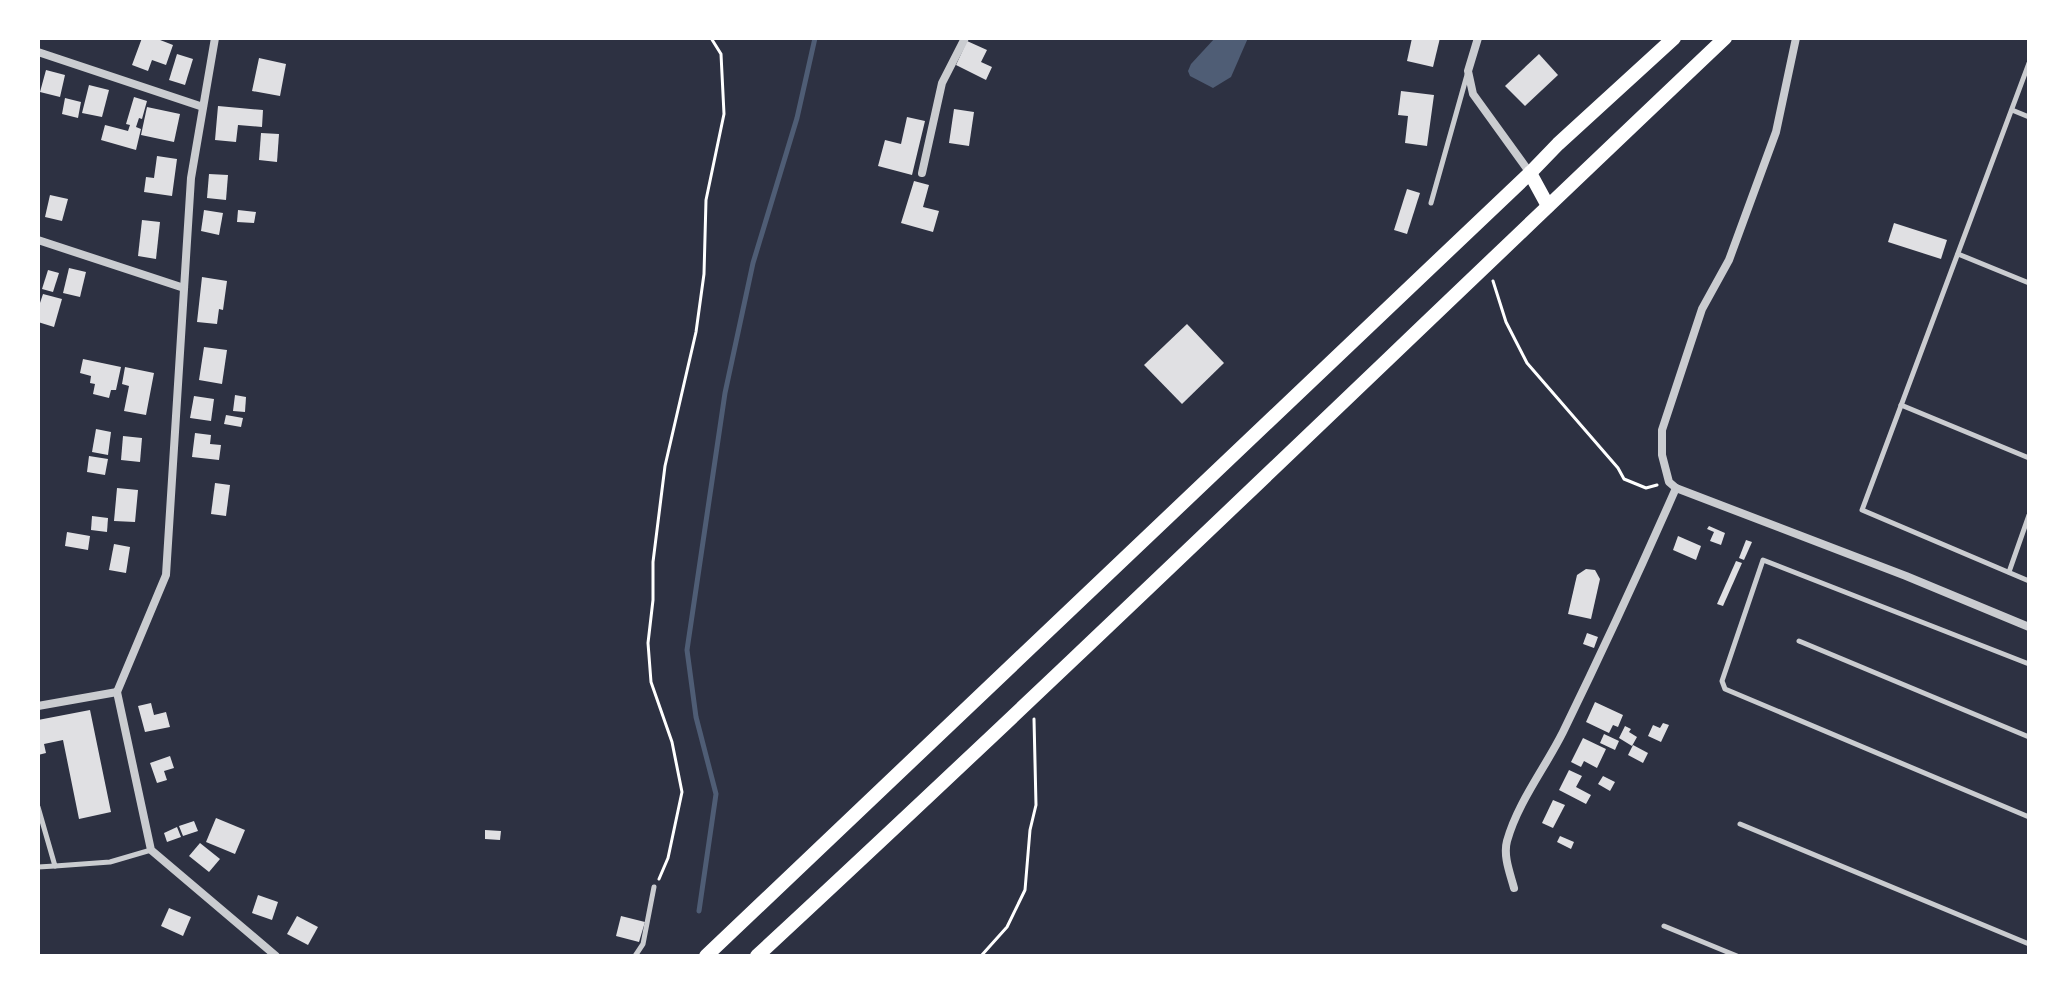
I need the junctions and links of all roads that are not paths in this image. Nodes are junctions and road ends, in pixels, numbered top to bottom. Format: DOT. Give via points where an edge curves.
graph roads {
  1 [pos="215,38"];
  2 [pos="965,38"];
  3 [pos="1478,38"];
  4 [pos="1674,38"];
  5 [pos="1725,38"];
  6 [pos="1796,38"];
  7 [pos="38,52"];
  8 [pos="2029,63"];
  9 [pos="1468,71"];
  10 [pos="203,107"];
  11 [pos="2012,110"];
  12 [pos="2029,117"];
  13 [pos="922,173"];
  14 [pos="1530,173"];
  15 [pos="1431,203"];
  16 [pos="1548,206"];
  17 [pos="38,240"];
  18 [pos="1958,254"];
  19 [pos="2029,283"];
  20 [pos="184,288"];
  21 [pos="1901,405"];
  22 [pos="2029,458"];
  23 [pos="1672,485"];
  24 [pos="2029,515"];
  25 [pos="2009,572"];
  26 [pos="2029,581"];
  27 [pos="2029,627"];
  28 [pos="1799,641"];
  29 [pos="2029,664"];
  30 [pos="117,692"];
  31 [pos="38,706"];
  32 [pos="2029,737"];
  33 [pos="38,807"];
  34 [pos="2029,817"];
  35 [pos="1740,824"];
  36 [pos="151,850"];
  37 [pos="55,866"];
  38 [pos="38,867"];
  39 [pos="654,887"];
  40 [pos="1514,888"];
  41 [pos="1664,926"];
  42 [pos="2029,944"];
  43 [pos="276,956"];
  44 [pos="635,956"];
  45 [pos="706,956"];
  46 [pos="757,956"];
  47 [pos="1737,956"];
  1 -- 10 [label="street"];
  2 -- 13 [label="street" via="942,83"];
  3 -- 9 [label="street"];
  4 -- 14 [label="main road"];
  5 -- 16 [label="main road"];
  6 -- 23 [label="street" via="1776,132 1729,260 1702,309 1662,430 1662,455"];
  7 -- 10 [label="street"];
  8 -- 11 [label="lane"];
  9 -- 14 [label="street" via="1473,94"];
  9 -- 15 [label="lane"];
  10 -- 20 [label="street" via="191,178"];
  11 -- 12 [label="lane"];
  11 -- 18 [label="lane"];
  14 -- 16 [label="main road"];
  14 -- 45 [label="main road"];
  16 -- 46 [label="main road"];
  17 -- 20 [label="street"];
  18 -- 19 [label="lane"];
  18 -- 21 [label="lane"];
  20 -- 30 [label="street" via="166,575"];
  21 -- 22 [label="lane"];
  21 -- 25 [label="lane" via="1862,510"];
  23 -- 27 [label="street"];
  23 -- 40 [label="street" via="1596,666 1506,842"];
  24 -- 25 [label="lane"];
  25 -- 26 [label="lane"];
  28 -- 32 [label="lane"];
  29 -- 34 [label="lane" via="1763,560 1722,681 1725,689"];
  30 -- 31 [label="street"];
  30 -- 36 [label="street"];
  33 -- 37 [label="lane"];
  35 -- 42 [label="lane"];
  36 -- 37 [label="lane" via="110,862"];
  36 -- 43 [label="street"];
  37 -- 38 [label="lane"];
  39 -- 44 [label="lane" via="643,944"];
  41 -- 47 [label="lane"];
}
